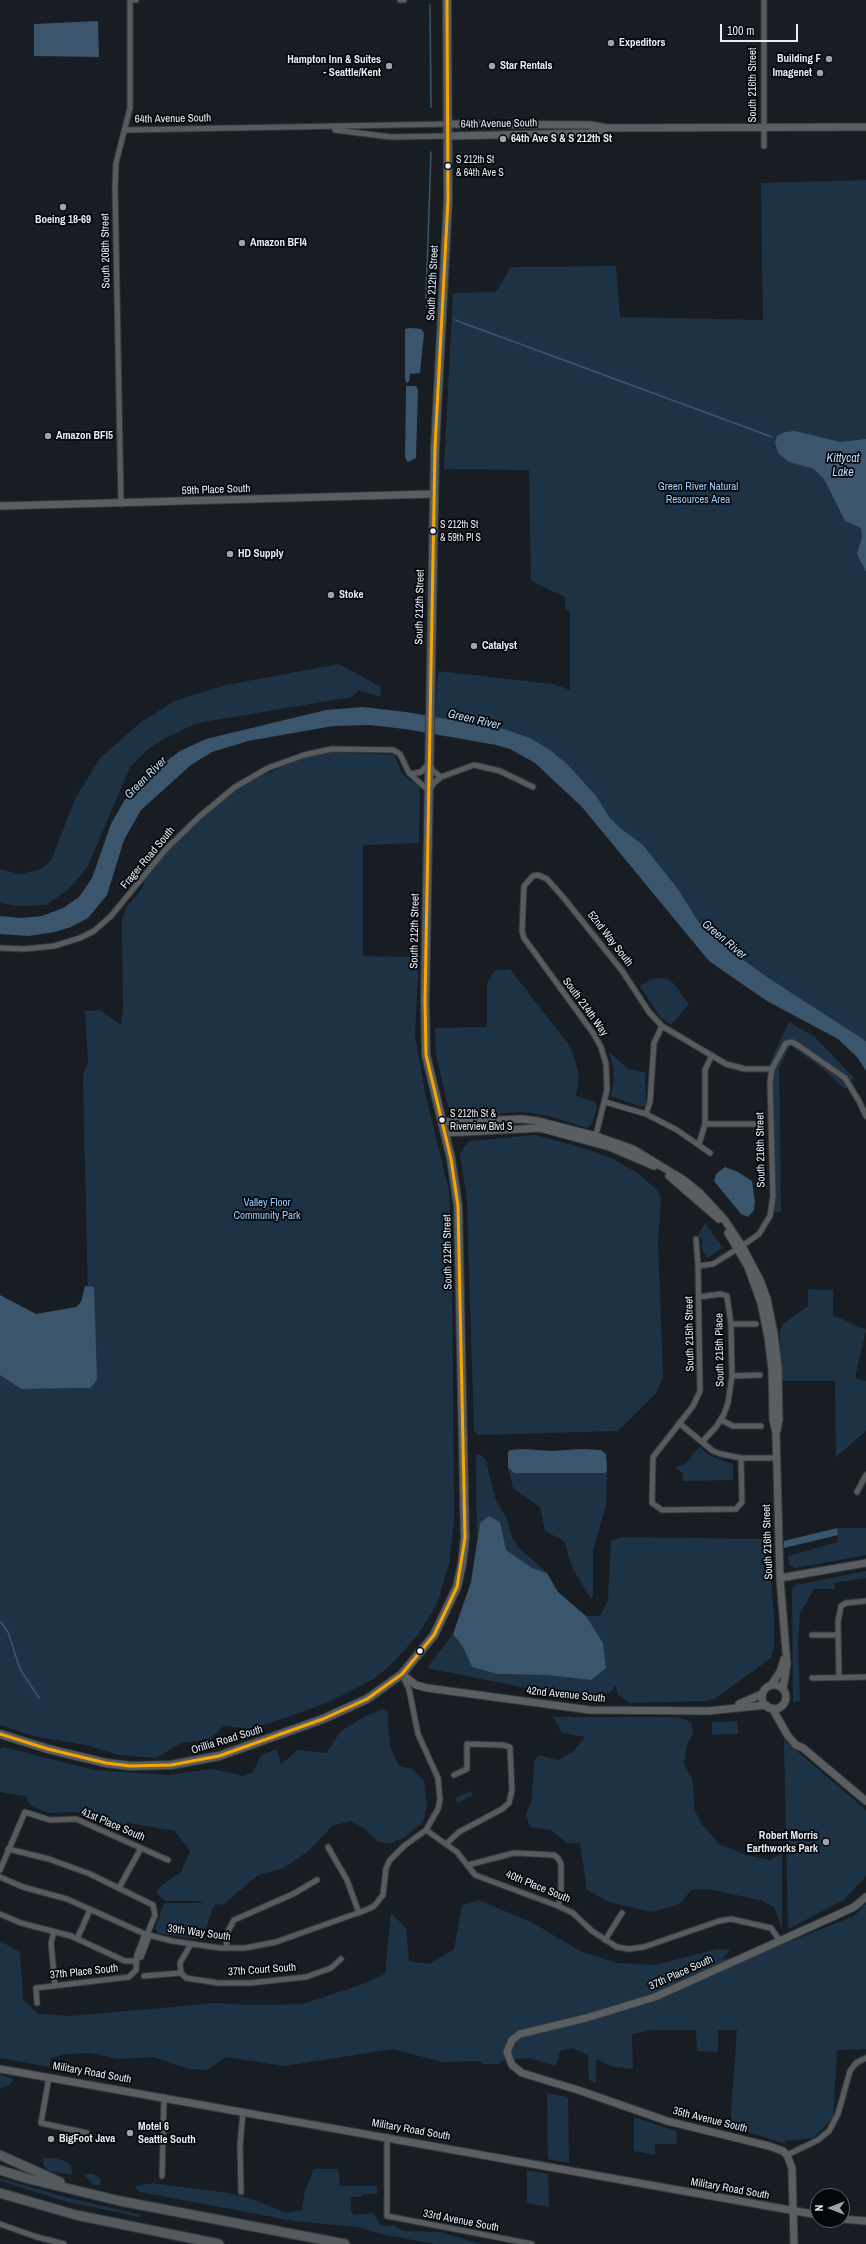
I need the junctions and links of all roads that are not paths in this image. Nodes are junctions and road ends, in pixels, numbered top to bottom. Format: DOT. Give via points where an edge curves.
graph roads {
  1 [pos="130,0"];
  2 [pos="136,0"];
  3 [pos="400,0"];
  4 [pos="404,0"];
  5 [pos="447,0"];
  6 [pos="764,0"];
  7 [pos="448,124"];
  8 [pos="764,127"];
  9 [pos="866,127"];
  10 [pos="318,128"];
  11 [pos="608,128"];
  12 [pos="125,130"];
  13 [pos="448,136"];
  14 [pos="764,146"];
  15 [pos="433,494"];
  16 [pos="122,504"];
  17 [pos="0,506"];
  18 [pos="429,763"];
  19 [pos="411,774"];
  20 [pos="441,777"];
  21 [pos="532,787"];
  22 [pos="429,791"];
  23 [pos="533,876"];
  24 [pos="0,948"];
  25 [pos="662,1026"];
  26 [pos="712,1055"];
  27 [pos="772,1069"];
  28 [pos="605,1102"];
  29 [pos="646,1114"];
  30 [pos="866,1116"];
  31 [pos="442,1122"];
  32 [pos="705,1124"];
  33 [pos="754,1124"];
  34 [pos="445,1133"];
  35 [pos="595,1139"];
  36 [pos="699,1144"];
  37 [pos="710,1153"];
  38 [pos="696,1239"];
  39 [pos="740,1248"];
  40 [pos="698,1266"];
  41 [pos="699,1297"];
  42 [pos="731,1324"];
  43 [pos="756,1324"];
  44 [pos="760,1375"];
  45 [pos="732,1376"];
  46 [pos="721,1420"];
  47 [pos="679,1423"];
  48 [pos="761,1426"];
  49 [pos="702,1442"];
  50 [pos="741,1458"];
  51 [pos="777,1458"];
  52 [pos="866,1475"];
  53 [pos="857,1492"];
  54 [pos="866,1563"];
  55 [pos="780,1578"];
  56 [pos="866,1601"];
  57 [pos="812,1635"];
  58 [pos="838,1635"];
  59 [pos="786,1649"];
  60 [pos="402,1674"];
  61 [pos="866,1677"];
  62 [pos="812,1678"];
  63 [pos="839,1678"];
  64 [pos="771,1685"];
  65 [pos="783,1689"];
  66 [pos="762,1694"];
  67 [pos="782,1705"];
  68 [pos="733,1707"];
  69 [pos="769,1707"];
  70 [pos="0,1734"];
  71 [pos="9,1736"];
  72 [pos="0,1738"];
  73 [pos="800,1746"];
  74 [pos="454,1775"];
  75 [pos="866,1801"];
  76 [pos="426,1830"];
  77 [pos="446,1844"];
  78 [pos="328,1847"];
  79 [pos="141,1848"];
  80 [pos="8,1849"];
  81 [pos="168,1860"];
  82 [pos="468,1865"];
  83 [pos="0,1870"];
  84 [pos="0,1877"];
  85 [pos="317,1880"];
  86 [pos="119,1888"];
  87 [pos="866,1897"];
  88 [pos="558,1906"];
  89 [pos="90,1910"];
  90 [pos="359,1913"];
  91 [pos="622,1913"];
  92 [pos="0,1914"];
  93 [pos="54,1932"];
  94 [pos="147,1935"];
  95 [pos="77,1939"];
  96 [pos="605,1940"];
  97 [pos="780,1941"];
  98 [pos="191,1944"];
  99 [pos="226,1948"];
  100 [pos="341,1959"];
  101 [pos="137,1960"];
  102 [pos="181,1973"];
  103 [pos="144,1976"];
  104 [pos="55,1986"];
  105 [pos="37,2004"];
  106 [pos="508,2055"];
  107 [pos="866,2058"];
  108 [pos="0,2069"];
  109 [pos="49,2077"];
  110 [pos="164,2097"];
  111 [pos="243,2112"];
  112 [pos="87,2133"];
  113 [pos="387,2137"];
  114 [pos="787,2155"];
  115 [pos="0,2156"];
  116 [pos="0,2170"];
  117 [pos="162,2176"];
  118 [pos="241,2192"];
  119 [pos="0,2193"];
  120 [pos="84,2193"];
  121 [pos="793,2212"];
  122 [pos="810,2214"];
  123 [pos="850,2220"];
  124 [pos="866,2221"];
  125 [pos="0,2224"];
  126 [pos="64,2244"];
  127 [pos="219,2244"];
  128 [pos="345,2244"];
  129 [pos="532,2244"];
  130 [pos="794,2244"];
  1 -- 2 [label="street"];
  1 -- 12 [label="street, South 208th Street" via="130,108"];
  3 -- 4 [label="street"];
  5 -- 7 [label="main road, South 212th Street"];
  6 -- 8 [label="street, South 216th Street"];
  7 -- 10 [label="street, 64th Avenue South"];
  7 -- 11 [label="street, 64th Avenue South" via="590,125"];
  7 -- 13 [label="main road, South 212th Street"];
  8 -- 9 [label="street, 64th Avenue South"];
  8 -- 11 [label="street, 64th Avenue South"];
  8 -- 14 [label="street, South 216th Street"];
  10 -- 12 [label="street, 64th Avenue South"];
  10 -- 13 [label="street, 64th Avenue South" via="391,137"];
  11 -- 13 [label="street, 64th Avenue South" via="590,133"];
  12 -- 16 [label="street, South 208th Street" via="116,163 115,188"];
  13 -- 15 [label="main road, South 212th Street" via="448,200"];
  15 -- 16 [label="street, 59th Place South"];
  15 -- 18 [label="main road, South 212th Street"];
  16 -- 17 [label="street, 59th Place South"];
  18 -- 19 [label="street" via="421,772"];
  18 -- 20 [label="street" via="433,771"];
  18 -- 22 [label="main road, South 212th Street"];
  19 -- 22 [label="street, Frager Road South"];
  19 -- 24 [label="street, Frager Road South" via="398,753 384,749 332,749 304,755 268,768 236,787 199,817 166,849 111,916 94,931 54,946 29,949"];
  20 -- 21 [label="street" via="467,766 477,765 510,775"];
  20 -- 22 [label="street"];
  22 -- 31 [label="main road, South 212th Street" via="425,1035 430,1076"];
  23 -- 25 [label="street, 52nd Way South" via="538,875 547,879 563,897"];
  23 -- 28 [label="street, South 214th Way" via="524,886 524,938 601,1047 608,1077"];
  25 -- 26 [label="street, 52nd Way South"];
  25 -- 29 [label="street" via="652,1053 650,1102"];
  26 -- 27 [label="street, 52nd Way South" via="738,1068"];
  26 -- 32 [label="street" via="705,1070"];
  27 -- 30 [label="street, South 216th Street" via="783,1046 789,1042 812,1054 845,1078 860,1101"];
  27 -- 39 [label="street, South 216th Street" via="772,1210 763,1228"];
  28 -- 29 [label="street"];
  28 -- 35 [label="street, South 214th Way"];
  29 -- 36 [label="street"];
  31 -- 34 [label="main road, South 212th Street"];
  31 -- 35 [label="street" via="522,1119 551,1124"];
  32 -- 33 [label="street"];
  32 -- 36 [label="street"];
  34 -- 35 [label="street" via="540,1128"];
  34 -- 60 [label="main road, South 212th Street" via="458,1206 465,1538 457,1587 445,1615 436,1633"];
  35 -- 39 [label="street, South 216th Street" via="647,1162 678,1182 717,1218"];
  36 -- 37 [label="street"];
  38 -- 40 [label="street, South 215th Street"];
  39 -- 40 [label="street, South 216th Street" via="713,1264"];
  39 -- 51 [label="street, South 216th Street" via="754,1280 771,1335 772,1420 776,1434"];
  40 -- 41 [label="street, South 215th Street"];
  41 -- 42 [label="street, South 215th Place" via="722,1294 727,1296"];
  41 -- 47 [label="street, South 215th Street" via="700,1390 694,1406"];
  42 -- 43 [label="street"];
  42 -- 45 [label="street, South 215th Place"];
  44 -- 45 [label="street"];
  45 -- 46 [label="street, South 215th Place" via="728,1403"];
  46 -- 48 [label="street" via="733,1426"];
  46 -- 49 [label="street, South 215th Place"];
  47 -- 49 [label="street"];
  47 -- 50 [label="street, South 215th Street" via="652,1457 654,1506 662,1510 733,1510 742,1502"];
  49 -- 50 [label="street" via="717,1453"];
  50 -- 51 [label="street"];
  51 -- 55 [label="street, South 216th Street"];
  52 -- 53 [label="street"];
  54 -- 55 [label="street"];
  55 -- 59 [label="street, South 216th Street"];
  56 -- 58 [label="street" via="841,1606"];
  57 -- 58 [label="street"];
  58 -- 63 [label="street"];
  59 -- 64 [label="street, South 216th Street" via="780,1672"];
  59 -- 65 [label="street, South 216th Street" via="787,1664"];
  60 -- 68 [label="street, 42nd Avenue South" via="416,1685 426,1688 575,1709 701,1711"];
  60 -- 71 [label="main road, Orillia Road South" via="367,1699 347,1709 244,1748 191,1763 143,1766 106,1763 48,1749"];
  60 -- 76 [label="street" via="409,1689 418,1734 435,1768 441,1790 438,1809"];
  61 -- 63 [label="street"];
  62 -- 63 [label="street"];
  64 -- 65 [label="street"];
  64 -- 66 [label="street" via="764,1689"];
  65 -- 67 [label="street" via="786,1698"];
  66 -- 68 [label="street, 42nd Avenue South"];
  66 -- 69 [label="street"];
  67 -- 69 [label="street"];
  67 -- 73 [label="street" via="786,1726"];
  68 -- 69 [label="street, 42nd Avenue South"];
  69 -- 73 [label="street" via="788,1736"];
  70 -- 71 [label="main road, Orillia Road South"];
  71 -- 72 [label="street"];
  73 -- 75 [label="street"];
  74 -- 77 [label="street" via="467,1768 467,1744 504,1744 510,1747 512,1790 508,1803 502,1809 459,1832"];
  76 -- 77 [label="street, 40th Place South"];
  76 -- 90 [label="street, 39th Way South" via="390,1860 383,1895 374,1906"];
  77 -- 82 [label="street, 40th Place South"];
  78 -- 90 [label="street" via="347,1880"];
  79 -- 80 [label="street, 41st Place South" via="76,1819 50,1820 25,1812"];
  79 -- 81 [label="street, 41st Place South"];
  79 -- 86 [label="street"];
  80 -- 83 [label="street"];
  80 -- 86 [label="street" via="49,1859"];
  82 -- 88 [label="street, 40th Place South" via="475,1874"];
  82 -- 88 [label="street" via="514,1853 554,1855 561,1864 561,1894"];
  84 -- 89 [label="street, 39th Way South" via="23,1887 56,1895"];
  85 -- 99 [label="street" via="293,1894 234,1920 228,1931"];
  86 -- 94 [label="street, 37th Place South" via="153,1905 155,1915"];
  87 -- 97 [label="street, 37th Place South" via="843,1913"];
  88 -- 96 [label="street, 40th Place South" via="573,1913"];
  89 -- 94 [label="street, 39th Way South"];
  89 -- 95 [label="street"];
  90 -- 99 [label="street, 39th Way South" via="276,1942 245,1948"];
  91 -- 96 [label="street"];
  92 -- 93 [label="street"];
  93 -- 95 [label="street"];
  93 -- 104 [label="street" via="51,1943"];
  94 -- 98 [label="street, 39th Way South"];
  94 -- 101 [label="street, 37th Place South"];
  95 -- 101 [label="street" via="125,1961"];
  96 -- 97 [label="street, 40th Place South" via="622,1948 636,1949 731,1919 771,1928"];
  97 -- 106 [label="street, 37th Place South" via="655,1997 586,2018 520,2034 509,2046"];
  98 -- 99 [label="street, 39th Way South"];
  98 -- 102 [label="street" via="180,1962"];
  100 -- 102 [label="street, 37th Court South" via="331,1968 306,1977 250,1983 218,1983 186,1978"];
  101 -- 104 [label="street, 37th Place South" via="136,1970 126,1979"];
  102 -- 103 [label="street, 37th Court South"];
  104 -- 105 [label="street, 37th Place South" via="36,1988"];
  106 -- 114 [label="street, 35th Avenue South" via="517,2071 528,2075 667,2121 778,2148"];
  107 -- 114 [label="street" via="856,2063 850,2071 838,2114 829,2131 818,2140"];
  108 -- 109 [label="street, Military Road South"];
  109 -- 110 [label="street, Military Road South"];
  109 -- 112 [label="street" via="41,2123"];
  110 -- 111 [label="street, Military Road South"];
  110 -- 117 [label="street"];
  111 -- 113 [label="street, Military Road South"];
  111 -- 118 [label="street" via="240,2145"];
  113 -- 121 [label="street, Military Road South"];
  113 -- 129 [label="street, 33rd Avenue South" via="387,2216"];
  114 -- 121 [label="street" via="792,2168"];
  115 -- 120 [label="highway"];
  116 -- 120 [label="highway"];
  119 -- 127 [label="highway" via="76,2215"];
  120 -- 128 [label="highway"];
  121 -- 122 [label="street, Military Road South"];
  121 -- 130 [label="street"];
  123 -- 124 [label="street"];
  125 -- 126 [label="street"];
}
